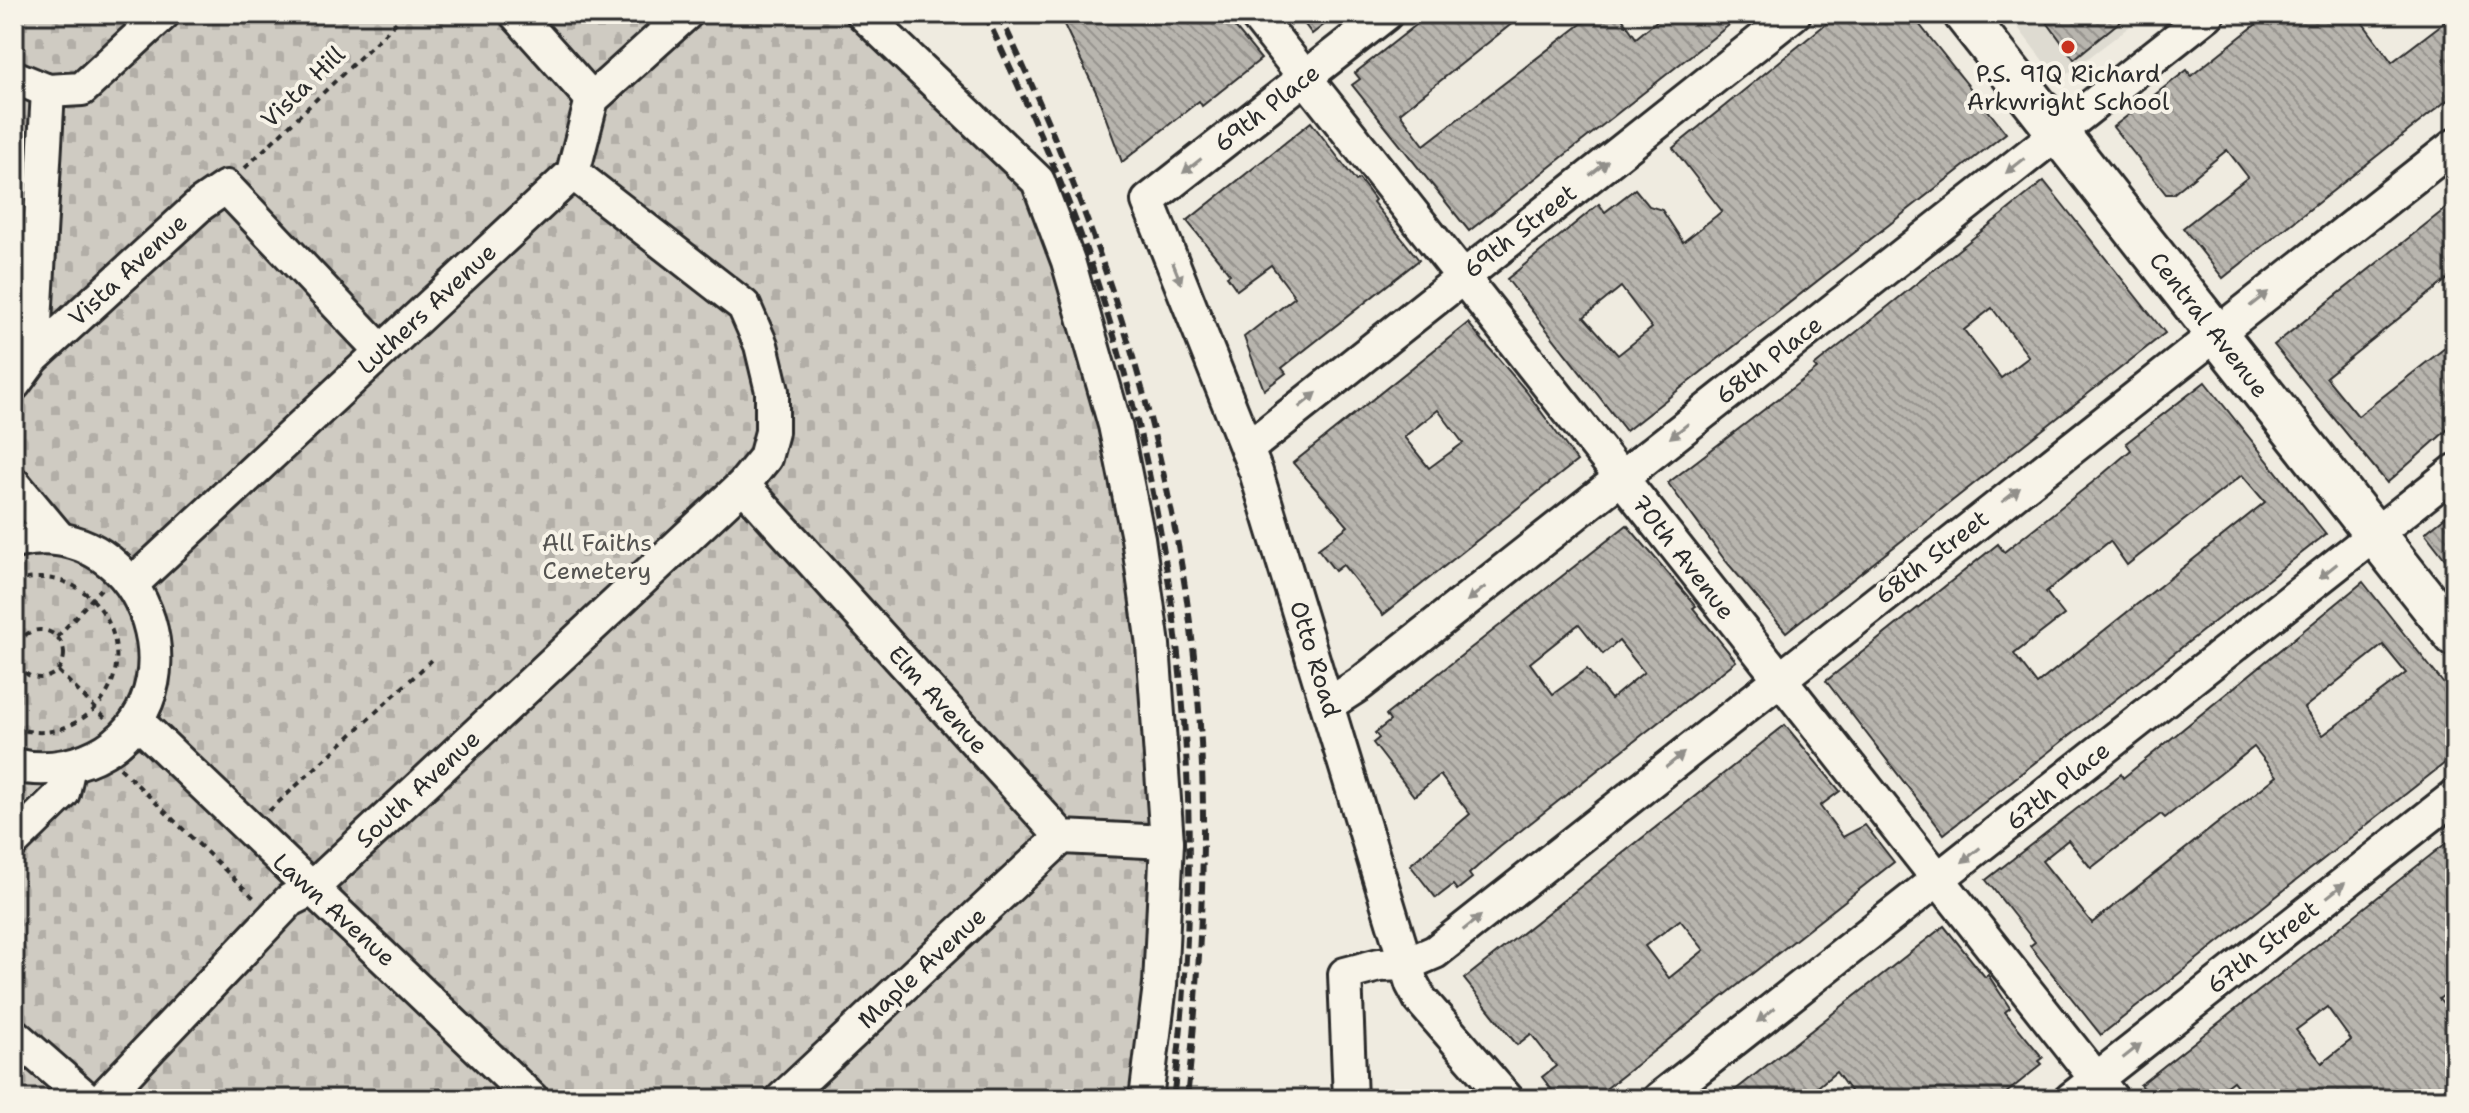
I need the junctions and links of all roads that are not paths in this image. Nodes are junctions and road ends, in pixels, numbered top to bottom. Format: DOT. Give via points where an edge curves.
graph roads {
  1 [pos="163,14"];
  2 [pos="516,14"];
  3 [pos="686,14"];
  4 [pos="863,14"];
  5 [pos="1255,14"];
  6 [pos="1386,14"];
  7 [pos="1794,14"];
  8 [pos="1964,14"];
  9 [pos="2208,14"];
  10 [pos="14,77"];
  11 [pos="1305,78"];
  12 [pos="48,91"];
  13 [pos="592,99"];
  14 [pos="2058,132"];
  15 [pos="2455,145"];
  16 [pos="573,173"];
  17 [pos="1148,201"];
  18 [pos="1462,277"];
  19 [pos="2216,333"];
  20 [pos="381,351"];
  21 [pos="33,358"];
  22 [pos="14,384"];
  23 [pos="1247,449"];
  24 [pos="2455,471"];
  25 [pos="1622,479"];
  26 [pos="14,484"];
  27 [pos="743,485"];
  28 [pos="2375,534"];
  29 [pos="59,538"];
  30 [pos="14,542"];
  31 [pos="122,581"];
  32 [pos="2455,636"];
  33 [pos="1777,680"];
  34 [pos="1329,704"];
  35 [pos="118,733"];
  36 [pos="14,765"];
  37 [pos="69,766"];
  38 [pos="2455,796"];
  39 [pos="1062,837"];
  40 [pos="14,841"];
  41 [pos="1167,842"];
  42 [pos="1940,880"];
  43 [pos="310,890"];
  44 [pos="1407,964"];
  45 [pos="14,1035"];
  46 [pos="2104,1089"];
  47 [pos="87,1099"];
  48 [pos="102,1099"];
  49 [pos="532,1099"];
  50 [pos="782,1099"];
  51 [pos="1146,1099"];
  52 [pos="1350,1099"];
  53 [pos="1507,1099"];
  54 [pos="1659,1099"];
  55 [pos="2071,1099"];
  1 -- 12 [label="street" via="82,89"];
  2 -- 13 [label="street"];
  3 -- 13 [label="street"];
  4 -- 41 [label="street" via="1038,181 1068,261 1115,425 1138,538 1153,645"];
  5 -- 11 [label="street, 70th Avenue"];
  6 -- 11 [label="street, 69th Place"];
  18 -- 7 [label="street, 69th Street, one-way"];
  8 -- 14 [label="main road, Central Avenue"];
  9 -- 14 [label="street, 68th Place"];
  10 -- 12 [label="street"];
  11 -- 17 [label="street, 69th Place, one-way"];
  11 -- 18 [label="street, 70th Avenue"];
  12 -- 21 [label="street"];
  13 -- 16 [label="street"];
  14 -- 19 [label="main road, Central Avenue"];
  14 -- 25 [label="street, 68th Place, one-way"];
  19 -- 15 [label="street, 68th Street, one-way"];
  16 -- 20 [label="street, Luthers Avenue"];
  16 -- 27 [label="street, South Avenue" via="744,306 772,391 772,432 765,458"];
  17 -- 23 [label="street, Otto Road, one-way"];
  23 -- 18 [label="street, 69th Street, one-way"];
  18 -- 25 [label="street, 70th Avenue"];
  19 -- 28 [label="main road, Central Avenue"];
  33 -- 19 [label="street, 68th Street, one-way"];
  20 -- 21 [label="street, Vista Avenue" via="226,187"];
  20 -- 31 [label="street, Luthers Avenue"];
  21 -- 22 [label="street, Vista Avenue"];
  23 -- 34 [label="street, Otto Road"];
  24 -- 28 [label="street, 67th Place"];
  25 -- 33 [label="street, 70th Avenue"];
  25 -- 34 [label="street, 68th Place, one-way"];
  26 -- 29 [label="street"];
  27 -- 39 [label="street, Elm Avenue"];
  27 -- 43 [label="street, South Avenue"];
  28 -- 32 [label="main road, Central Avenue"];
  28 -- 42 [label="street, 67th Place, one-way"];
  29 -- 30 [label="street"];
  29 -- 31 [label="street" via="100,554"];
  31 -- 35 [label="street" via="149,615 155,651 149,687"];
  33 -- 42 [label="street, 70th Avenue"];
  44 -- 33 [label="street, 68th Street, one-way" via="1435,952"];
  34 -- 44 [label="street, Otto Road"];
  35 -- 37 [label="street"];
  35 -- 43 [label="street, Lawn Avenue" via="248,831"];
  36 -- 37 [label="street" via="33,770"];
  37 -- 40 [label="street" via="63,793"];
  46 -- 38 [label="street, 67th Street, one-way"];
  39 -- 41 [label="street"];
  39 -- 50 [label="street, Maple Avenue"];
  41 -- 51 [label="street" via="1160,985"];
  42 -- 46 [label="street, 70th Avenue"];
  42 -- 54 [label="street, 67th Place, one-way"];
  43 -- 48 [label="street, South Avenue" via="273,917"];
  43 -- 49 [label="street, Lawn Avenue"];
  44 -- 52 [label="street" via="1345,974"];
  44 -- 53 [label="street, Otto Road" via="1420,999"];
  45 -- 47 [label="street"];
  46 -- 55 [label="street, 67th Street"];
}
